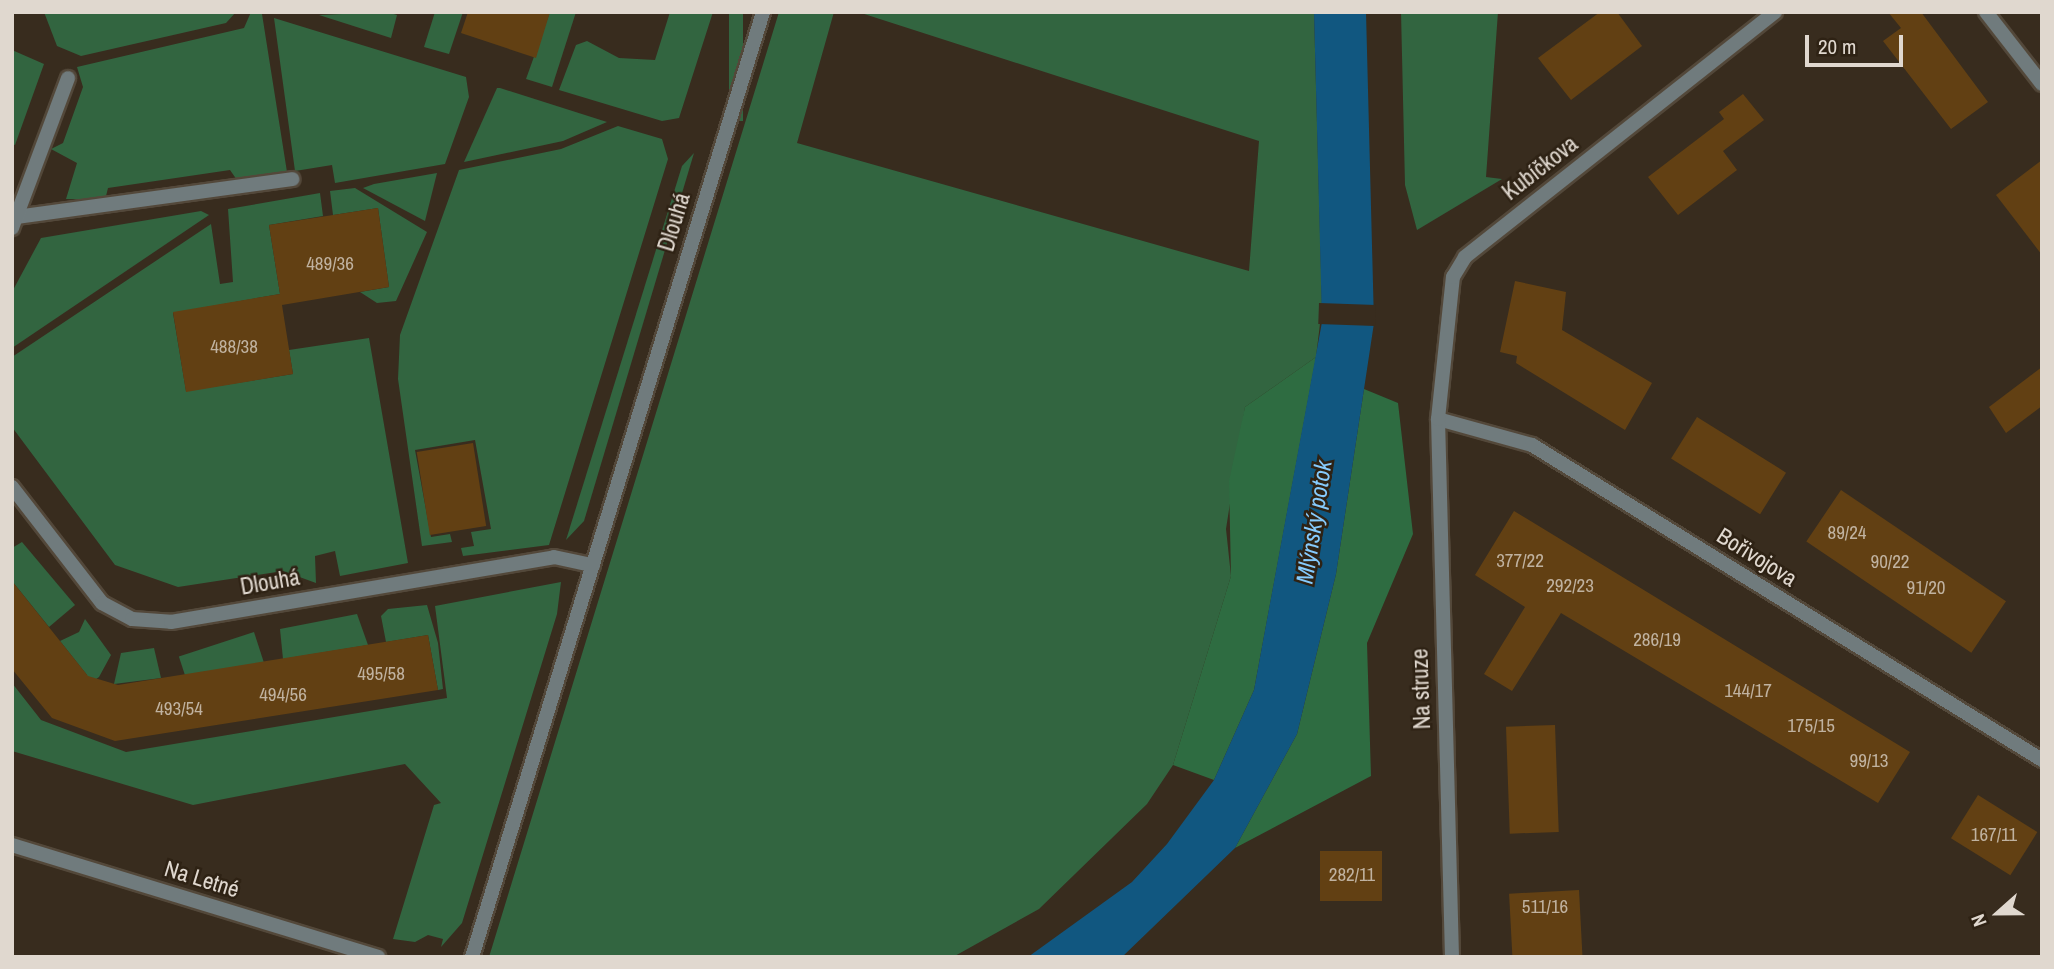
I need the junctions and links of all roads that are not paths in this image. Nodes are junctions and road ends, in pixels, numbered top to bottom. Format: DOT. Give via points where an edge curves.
graph roads {
  1 [pos="763,12"];
  2 [pos="1774,12"];
  3 [pos="1986,12"];
  4 [pos="68,78"];
  5 [pos="2042,84"];
  6 [pos="292,180"];
  7 [pos="14,223"];
  8 [pos="1438,419"];
  9 [pos="12,487"];
  10 [pos="593,565"];
  11 [pos="2042,760"];
  12 [pos="12,845"];
  13 [pos="377,957"];
  14 [pos="472,957"];
  15 [pos="1452,957"];
  1 -- 10 [label="street, Dlouhá"];
  2 -- 8 [label="street, Kubíčkova" via="1458,264"];
  3 -- 5 [label="street"];
  4 -- 7 [label="street"];
  6 -- 7 [label="street"];
  8 -- 11 [label="street, Bořivojova" via="1532,445"];
  8 -- 15 [label="street, Na struze"];
  9 -- 10 [label="street, Dlouhá" via="102,603 132,619 171,622 554,557"];
  10 -- 14 [label="street, Dlouhá"];
  12 -- 13 [label="street, Na Letné"];
}
